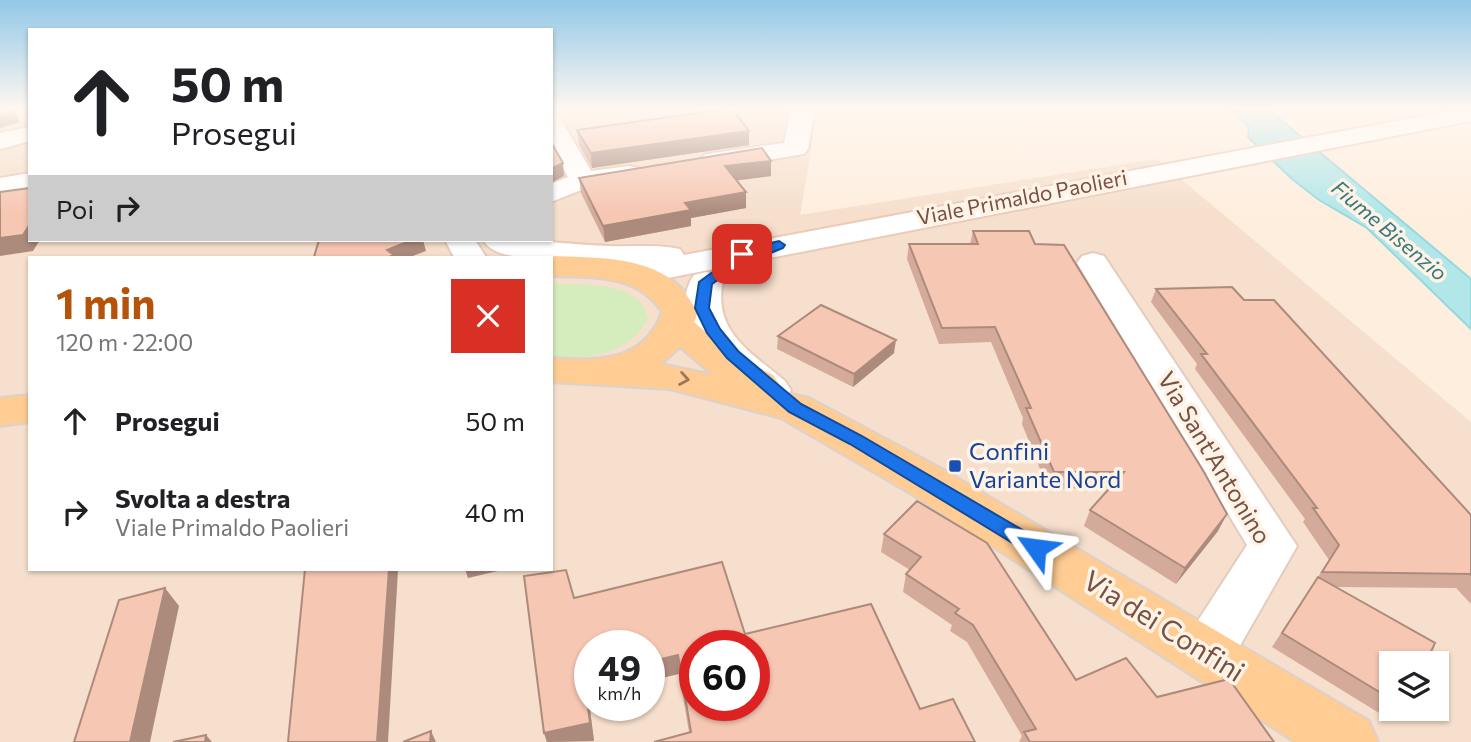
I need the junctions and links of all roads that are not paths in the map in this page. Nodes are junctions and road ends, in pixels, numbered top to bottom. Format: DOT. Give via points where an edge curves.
graph roads {
  1 [pos="563,144"];
  2 [pos="796,144"];
  3 [pos="1305,144"];
  4 [pos="689,165"];
  5 [pos="649,171"];
  6 [pos="583,180"];
  7 [pos="28,181"];
  8 [pos="0,186"];
  9 [pos="553,193"];
  10 [pos="506,243"];
  11 [pos="779,245"];
  12 [pos="540,256"];
  13 [pos="555,262"];
  14 [pos="1093,263"];
  15 [pos="638,274"];
  16 [pos="706,282"];
  17 [pos="678,319"];
  18 [pos="553,370"];
  19 [pos="591,373"];
  20 [pos="784,400"];
  21 [pos="28,408"];
  22 [pos="0,412"];
  23 [pos="1207,653"];
  24 [pos="1348,742"];
  1 -- 6 [label="main road"];
  2 -- 4 [label="main road" via="795,149"];
  3 -- 11 [label="main road, Viale Primaldo Paolieri"];
  5 -- 6 [label="main road"];
  6 -- 9 [label="main road"];
  7 -- 8 [label="main road"];
  10 -- 11 [label="main road" via="649,257"];
  10 -- 12 [label="main road, Via dei Confini"];
  11 -- 15 [label="main road, Viale Primaldo Paolieri"];
  11 -- 16 [label="main road, Viale Primaldo Paolieri" via="732,264"];
  13 -- 15 [label="main road, Via dei Confini"];
  14 -- 23 [label="main road, Via Sant'Antonino" via="1273,546"];
  15 -- 17 [label="main road, Via dei Confini" via="662,286"];
  16 -- 17 [label="main road, Viale Primaldo Paolieri"];
  16 -- 20 [label="main road" via="702,308 713,330 732,354"];
  17 -- 19 [label="main road, Via dei Confini" via="669,339 645,357"];
  17 -- 20 [label="main road, Via dei Confini" via="718,362"];
  18 -- 19 [label="main road, Via dei Confini"];
  19 -- 20 [label="main road, Via dei Confini, one-way" via="692,381"];
  20 -- 23 [label="main road, Via dei Confini"];
  21 -- 22 [label="main road"];
  23 -- 24 [label="main road, Via dei Confini"];
}
